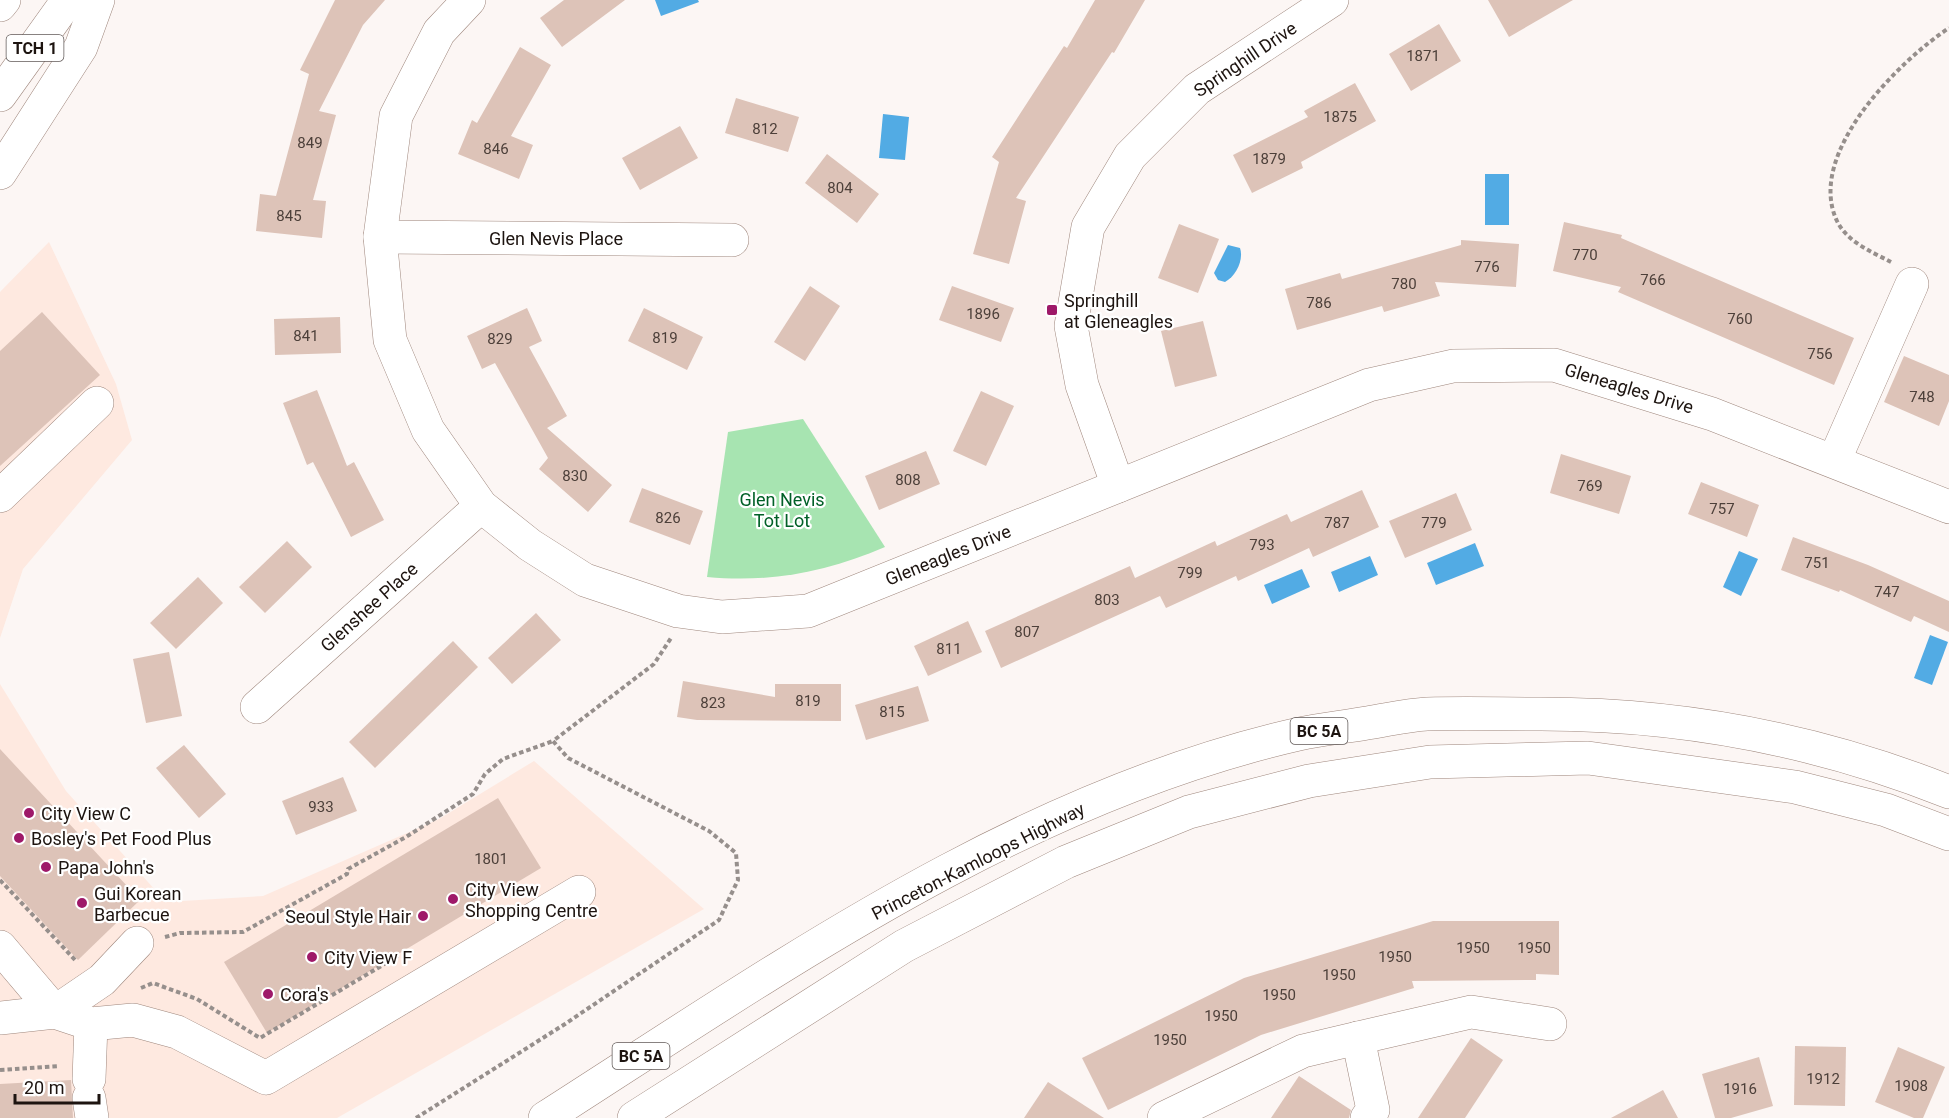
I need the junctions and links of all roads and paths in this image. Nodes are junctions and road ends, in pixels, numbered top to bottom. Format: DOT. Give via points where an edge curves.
graph roads {
  1 [pos="4,0"];
  2 [pos="68,0"];
  3 [pos="98,0"];
  4 [pos="469,0"];
  5 [pos="1332,0"];
  6 [pos="0,5"];
  7 [pos="1949,28"];
  8 [pos="0,94"];
  9 [pos="0,173"];
  10 [pos="380,237"];
  11 [pos="732,240"];
  12 [pos="1912,284"];
  13 [pos="97,404"];
  14 [pos="1833,461"];
  15 [pos="1118,486"];
  16 [pos="0,496"];
  17 [pos="481,506"];
  18 [pos="1949,507"];
  19 [pos="675,633"];
  20 [pos="257,707"];
  21 [pos="553,741"];
  22 [pos="1949,792"];
  23 [pos="1949,834"];
  24 [pos="0,880"];
  25 [pos="579,892"];
  26 [pos="137,943"];
  27 [pos="0,947"];
  28 [pos="398,956"];
  29 [pos="81,966"];
  30 [pos="140,993"];
  31 [pos="54,1011"];
  32 [pos="0,1018"];
  33 [pos="91,1024"];
  34 [pos="1550,1024"];
  35 [pos="1358,1038"];
  36 [pos="0,1070"];
  37 [pos="83,1090"];
  38 [pos="416,1118"];
  39 [pos="544,1118"];
  40 [pos="634,1118"];
  41 [pos="1164,1118"];
  42 [pos="1367,1118"];
  1 -- 6 [label="main road"];
  2 -- 8 [label="main road, TCH 1"];
  3 -- 9 [label="main road" via="81,47"];
  4 -- 10 [label="main road, Gleneagles Drive" via="439,32 396,116"];
  5 -- 15 [label="main road, Springhill Drive" via="1197,89 1130,156 1088,226 1071,326 1082,385"];
  7 -- 12 [label="path" via="1921,46 1893,73 1849,134 1833,170 1833,207 1838,222 1848,236 1910,273"];
  10 -- 11 [label="main road, Glen Nevis Place"];
  10 -- 17 [label="main road, Gleneagles Drive" via="390,340 428,430"];
  12 -- 14 [label="main road"];
  13 -- 16 [label="main road"];
  14 -- 15 [label="main road, Gleneagles Drive" via="1712,414 1554,365 1453,366 1369,385"];
  14 -- 18 [label="main road, Gleneagles Drive"];
  15 -- 17 [label="main road, Gleneagles Drive" via="808,611 722,617 678,611 585,580 530,545"];
  17 -- 20 [label="main road, Glenshee Place"];
  19 -- 21 [label="path" via="654,664"];
  21 -- 26 [label="path" via="503,759 485,774 473,794 348,869 348,874 243,932 180,933"];
  21 -- 38 [label="path" via="568,758 710,831 736,853 738,880 719,920"];
  22 -- 39 [label="main road, Princeton-Kamloops Highway / BC 5A" via="1900,772 1808,745 1695,723 1603,714 1424,714 1300,734 1175,770 1058,816 905,894"];
  23 -- 40 [label="main road, BC 5A" via="1886,810 1796,787 1588,758 1430,762 1309,781 1189,812 1066,862 904,946"];
  24 -- 29 [label="path"];
  25 -- 33 [label="main road" via="266,1078 177,1032 134,1020"];
  26 -- 31 [label="main road" via="102,980"];
  27 -- 31 [label="main road"];
  28 -- 30 [label="path" via="260,1038 197,999 153,982 141,986"];
  31 -- 32 [label="main road"];
  31 -- 33 [label="main road"];
  33 -- 37 [label="main road"];
  34 -- 35 [label="main road" via="1471,1012"];
  35 -- 41 [label="main road" via="1303,1051"];
  35 -- 42 [label="main road" via="1372,1110"];
  36 -- 37 [label="path"];
}
